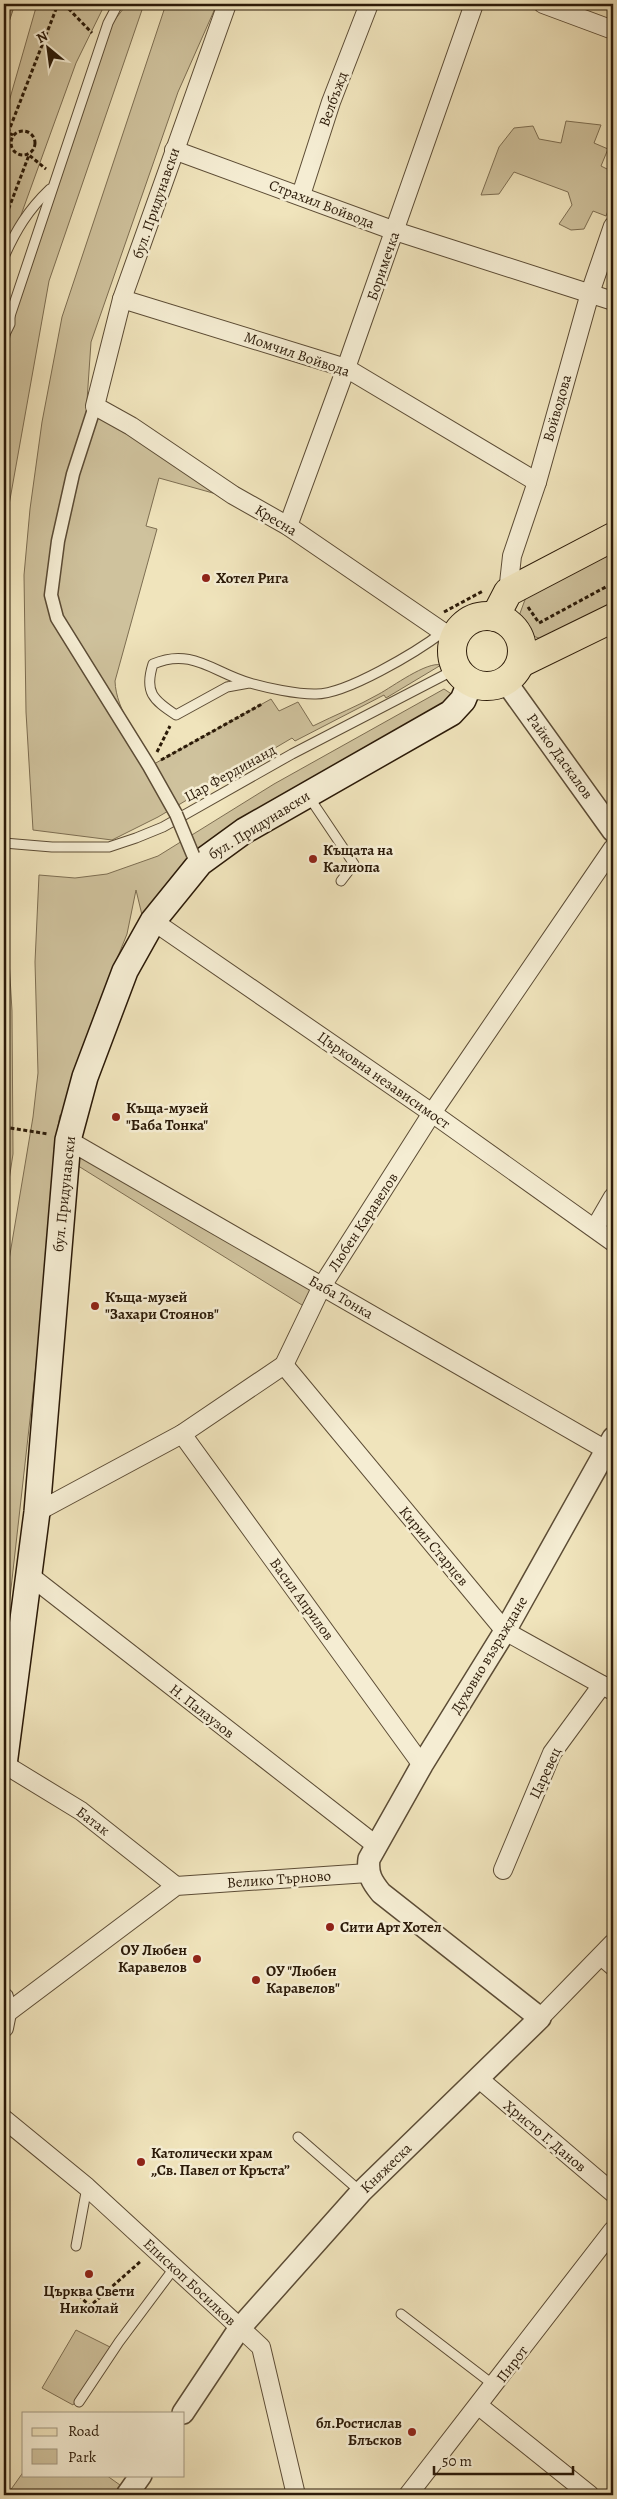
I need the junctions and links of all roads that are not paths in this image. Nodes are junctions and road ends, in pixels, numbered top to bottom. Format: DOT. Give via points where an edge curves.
graph roads {
  1 [pos="118,4"];
  2 [pos="227,4"];
  3 [pos="369,4"];
  4 [pos="474,4"];
  5 [pos="543,4"];
  6 [pos="613,30"];
  7 [pos="174,150"];
  8 [pos="52,188"];
  9 [pos="301,195"];
  10 [pos="613,226"];
  11 [pos="395,231"];
  12 [pos="4,257"];
  13 [pos="590,294"];
  14 [pos="122,299"];
  15 [pos="613,301"];
  16 [pos="4,304"];
  17 [pos="10,316"];
  18 [pos="4,336"];
  19 [pos="346,368"];
  20 [pos="96,406"];
  21 [pos="537,482"];
  22 [pos="288,526"];
  23 [pos="613,537"];
  24 [pos="508,592"];
  25 [pos="495,616"];
  26 [pos="613,618"];
  27 [pos="449,634"];
  28 [pos="514,672"];
  29 [pos="463,676"];
  30 [pos="249,683"];
  31 [pos="308,794"];
  32 [pos="613,831"];
  33 [pos="4,843"];
  34 [pos="613,848"];
  35 [pos="196,859"];
  36 [pos="341,881"];
  37 [pos="153,921"];
  38 [pos="432,1113"];
  39 [pos="61,1138"];
  40 [pos="613,1198"];
  41 [pos="595,1228"];
  42 [pos="613,1242"];
  43 [pos="322,1286"];
  44 [pos="284,1365"];
  45 [pos="182,1434"];
  46 [pos="611,1446"];
  47 [pos="37,1512"];
  48 [pos="29,1575"];
  49 [pos="505,1632"];
  50 [pos="608,1688"];
  51 [pos="4,1764"];
  52 [pos="422,1765"];
  53 [pos="377,1846"];
  54 [pos="503,1870"];
  55 [pos="368,1873"];
  56 [pos="176,1886"];
  57 [pos="613,1943"];
  58 [pos="598,1959"];
  59 [pos="613,1972"];
  60 [pos="5,2013"];
  61 [pos="540,2018"];
  62 [pos="478,2078"];
  63 [pos="4,2119"];
  64 [pos="298,2136"];
  65 [pos="87,2187"];
  66 [pos="361,2192"];
  67 [pos="613,2192"];
  68 [pos="613,2230"];
  69 [pos="76,2246"];
  70 [pos="176,2267"];
  71 [pos="401,2314"];
  72 [pos="239,2329"];
  73 [pos="495,2386"];
  74 [pos="79,2402"];
  75 [pos="479,2406"];
  76 [pos="184,2412"];
  77 [pos="140,2476"];
  78 [pos="128,2495"];
  79 [pos="296,2495"];
  80 [pos="408,2495"];
  81 [pos="590,2495"];
  1 -- 8 [label="lane" via="108,23"];
  2 -- 7 [label="street, бул. Придунавски"];
  3 -- 9 [label="street, Велбъжд" via="331,102"];
  4 -- 11 [label="street, Боримечка"];
  5 -- 6 [label="street"];
  7 -- 9 [label="street, Страхил Войвода"];
  7 -- 14 [label="street, бул. Придунавски"];
  8 -- 12 [label="lane" via="18,225"];
  8 -- 17 [label="lane"];
  9 -- 11 [label="street, Страхил Войвода"];
  10 -- 13 [label="street, Войводова"];
  11 -- 13 [label="street, Страхил Войвода"];
  11 -- 19 [label="street, Боримечка"];
  13 -- 15 [label="street, Страхил Войвода"];
  13 -- 21 [label="street, Войводова"];
  14 -- 19 [label="street, Момчил Войвода"];
  14 -- 20 [label="street, бул. Придунавски"];
  16 -- 17 [label="lane"];
  17 -- 18 [label="lane"];
  19 -- 21 [label="street, Момчил Войвода"];
  19 -- 22 [label="street, Боримечка"];
  20 -- 22 [label="street, Кресна" via="132,426 233,495"];
  20 -- 35 [label="street, bridge" via="73,474 58,540 51,595 56,618 149,766"];
  21 -- 24 [label="street, Войводова" via="512,556"];
  22 -- 27 [label="street, Кресна"];
  23 -- 24 [label="main road"];
  24 -- 25 [label="main road"];
  25 -- 27 [label="main road" via="471,620"];
  25 -- 28 [label="main road" via="515,629 522,645"];
  26 -- 28 [label="main road"];
  27 -- 29 [label="main road"];
  27 -- 30 [label="lane" via="371,675 315,695"];
  28 -- 29 [label="main road" via="488,687"];
  28 -- 32 [label="street, Райко Даскалов"];
  29 -- 31 [label="main road, бул. Придунавски" via="464,700 451,713"];
  29 -- 33 [label="lane, Цар Фердинанд" via="292,754 163,827 136,838 109,847"];
  30 -- 30 [label="lane" via="227,687 176,715 152,697 148,681 153,664 166,658 182,658 207,664"];
  31 -- 35 [label="main road, бул. Придунавски"];
  31 -- 36 [label="lane" via="354,864"];
  34 -- 38 [label="street, Любен Каравелов"];
  35 -- 37 [label="main road, бул. Придунавски"];
  37 -- 38 [label="street, Църковна независимост"];
  37 -- 39 [label="main road, бул. Придунавски" via="125,971"];
  38 -- 41 [label="street, Църковна независимост"];
  38 -- 43 [label="street, Любен Каравелов"];
  39 -- 43 [label="street, Баба Тонка"];
  39 -- 47 [label="main road, бул. Придунавски"];
  40 -- 41 [label="street"];
  41 -- 42 [label="street, Църковна независимост"];
  43 -- 44 [label="street, Любен Каравелов"];
  43 -- 46 [label="street, Баба Тонка"];
  44 -- 45 [label="street"];
  44 -- 49 [label="street, Кирил Старцев"];
  45 -- 47 [label="street"];
  45 -- 52 [label="street, Васил Априлов"];
  46 -- 49 [label="street, Духовно възраждане"];
  47 -- 48 [label="main road, бул. Придунавски"];
  48 -- 51 [label="main road, бул. Придунавски"];
  48 -- 53 [label="street, Н. Палаузов"];
  49 -- 50 [label="street, Кирил Старцев"];
  49 -- 52 [label="street, Духовно възраждане"];
  50 -- 54 [label="street, Царевец" via="552,1752"];
  51 -- 56 [label="street, Батак" via="82,1811"];
  52 -- 53 [label="street, Духовно възраждане"];
  53 -- 55 [label="street, Духовно възраждане" via="369,1859"];
  55 -- 56 [label="street, Велико Търново"];
  55 -- 61 [label="street" via="381,1893"];
  56 -- 60 [label="street"];
  57 -- 58 [label="street, Княжеска"];
  58 -- 59 [label="lane"];
  58 -- 61 [label="street, Княжеска"];
  61 -- 62 [label="street, Княжеска"];
  62 -- 66 [label="street, Княжеска"];
  62 -- 67 [label="street, Христо Г. Данов"];
  63 -- 65 [label="street, Епископ Босилков"];
  64 -- 66 [label="lane"];
  65 -- 69 [label="lane"];
  65 -- 70 [label="street, Епископ Босилков"];
  66 -- 72 [label="street, Княжеска"];
  68 -- 73 [label="street, Пирот"];
  70 -- 72 [label="street, Епископ Босилков"];
  70 -- 74 [label="lane" via="119,2342"];
  71 -- 73 [label="lane"];
  72 -- 76 [label="street, Княжеска"];
  72 -- 79 [label="street, Епископ Босилков" via="260,2347"];
  73 -- 75 [label="street, Пирот"];
  75 -- 80 [label="street, Пирот"];
  75 -- 81 [label="street"];
  77 -- 78 [label="street"];
}
